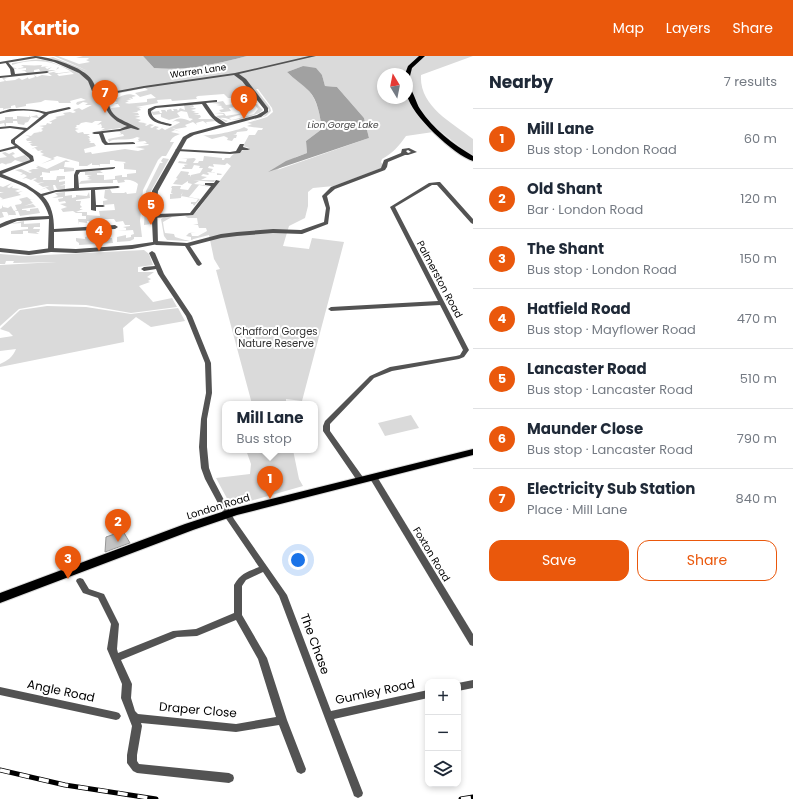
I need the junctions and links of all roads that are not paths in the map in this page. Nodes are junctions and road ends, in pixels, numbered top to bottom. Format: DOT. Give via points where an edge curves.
graph roads {
  1 [pos="314,56"];
  2 [pos="422,56"];
  3 [pos="36,57"];
  4 [pos="7,62"];
  5 [pos="0,63"];
  6 [pos="410,68"];
  7 [pos="47,72"];
  8 [pos="235,74"];
  9 [pos="13,75"];
  10 [pos="0,77"];
  11 [pos="106,94"];
  12 [pos="216,101"];
  13 [pos="203,102"];
  14 [pos="413,103"];
  15 [pos="69,108"];
  16 [pos="0,113"];
  17 [pos="46,113"];
  18 [pos="169,123"];
  19 [pos="226,125"];
  20 [pos="130,126"];
  21 [pos="0,128"];
  22 [pos="28,129"];
  23 [pos="138,129"];
  24 [pos="100,132"];
  25 [pos="94,133"];
  26 [pos="133,143"];
  27 [pos="18,147"];
  28 [pos="248,149"];
  29 [pos="178,150"];
  30 [pos="0,151"];
  31 [pos="405,153"];
  32 [pos="473,159"];
  33 [pos="113,168"];
  34 [pos="0,174"];
  35 [pos="207,184"];
  36 [pos="118,187"];
  37 [pos="93,189"];
  38 [pos="77,190"];
  39 [pos="41,195"];
  40 [pos="102,206"];
  41 [pos="154,216"];
  42 [pos="51,217"];
  43 [pos="473,222"];
  44 [pos="0,226"];
  45 [pos="115,227"];
  46 [pos="51,232"];
  47 [pos="156,243"];
  48 [pos="186,245"];
  49 [pos="0,250"];
  50 [pos="51,250"];
  51 [pos="152,253"];
  52 [pos="199,264"];
  53 [pos="158,267"];
  54 [pos="144,269"];
  55 [pos="441,303"];
  56 [pos="331,308"];
  57 [pos="473,452"];
  58 [pos="373,477"];
  59 [pos="360,480"];
  60 [pos="228,515"];
  61 [pos="264,568"];
  62 [pos="80,581"];
  63 [pos="0,598"];
  64 [pos="238,615"];
  65 [pos="473,642"];
  66 [pos="116,658"];
  67 [pos="473,684"];
  68 [pos="461,686"];
  69 [pos="0,691"];
  70 [pos="425,695"];
  71 [pos="116,716"];
  72 [pos="328,716"];
  73 [pos="135,718"];
  74 [pos="282,720"];
  75 [pos="301,769"];
  76 [pos="229,778"];
  77 [pos="358,793"];
  1 -- 8 [label="street, Warren Lane"];
  2 -- 6 [label="main road"];
  3 -- 4 [label="street"];
  3 -- 11 [label="street" via="76,69 90,80 94,90"];
  4 -- 5 [label="street"];
  4 -- 9 [label="street"];
  7 -- 9 [label="street"];
  8 -- 11 [label="street, Warren Lane"];
  8 -- 19 [label="street" via="244,80 267,110 265,114"];
  9 -- 10 [label="street"];
  11 -- 20 [label="street" via="106,102 113,116 119,122"];
  12 -- 13 [label="street"];
  13 -- 18 [label="street" via="149,109 152,118"];
  13 -- 19 [label="street" via="213,117"];
  14 -- 32 [label="main road" via="436,131"];
  15 -- 17 [label="street"];
  16 -- 17 [label="street"];
  17 -- 22 [label="street"];
  19 -- 29 [label="street" via="189,135"];
  20 -- 23 [label="street"];
  20 -- 24 [label="street"];
  21 -- 22 [label="street"];
  22 -- 27 [label="street" via="13,140"];
  24 -- 25 [label="street"];
  24 -- 26 [label="street" via="105,143 127,146"];
  27 -- 30 [label="street"];
  27 -- 34 [label="street" via="31,157 32,162"];
  28 -- 29 [label="street" via="241,147 238,152 230,153"];
  29 -- 41 [label="street" via="156,187"];
  31 -- 48 [label="street" via="386,161 383,169 334,188 324,196 328,208 326,223 302,232 237,234"];
  33 -- 38 [label="street" via="78,172"];
  34 -- 39 [label="street"];
  35 -- 41 [label="street" via="217,183 191,214"];
  36 -- 37 [label="street"];
  37 -- 38 [label="street"];
  37 -- 40 [label="street" via="94,208"];
  38 -- 39 [label="street"];
  39 -- 42 [label="street"];
  41 -- 47 [label="street"];
  42 -- 44 [label="street" via="14,221"];
  42 -- 46 [label="street"];
  43 -- 55 [label="street, Palmerston Road" via="438,183 431,184 394,205 392,209"];
  45 -- 46 [label="street"];
  46 -- 50 [label="street"];
  47 -- 48 [label="street"];
  47 -- 50 [label="street" via="92,250"];
  48 -- 52 [label="street"];
  49 -- 50 [label="street" via="29,253"];
  51 -- 53 [label="street, The Chase"];
  53 -- 54 [label="street"];
  53 -- 60 [label="street, The Chase" via="188,316 208,363 209,393 203,428 205,468"];
  55 -- 56 [label="street"];
  55 -- 59 [label="street, Palmerston Road" via="466,353 457,358 380,372 327,423 327,431"];
  57 -- 58 [label="main road, London Road"];
  58 -- 59 [label="main road, London Road"];
  58 -- 65 [label="street, Foxton Road"];
  59 -- 60 [label="main road, London Road"];
  60 -- 61 [label="street, The Chase"];
  60 -- 63 [label="main road, London Road" via="189,527"];
  61 -- 64 [label="street" via="243,578 238,585"];
  61 -- 72 [label="street, The Chase" via="283,596"];
  62 -- 66 [label="street" via="86,591 101,596 115,624 112,649"];
  64 -- 66 [label="street" via="197,632 176,634"];
  64 -- 74 [label="street" via="262,658"];
  66 -- 73 [label="street" via="127,684 126,698"];
  67 -- 68 [label="street"];
  69 -- 71 [label="street, Angle Road"];
  70 -- 72 [label="street, Gumley Road"];
  72 -- 77 [label="street, The Chase"];
  73 -- 74 [label="street, Draper Close" via="236,728"];
  73 -- 76 [label="street" via="137,726 132,763 137,768"];
  74 -- 75 [label="street"];
}
